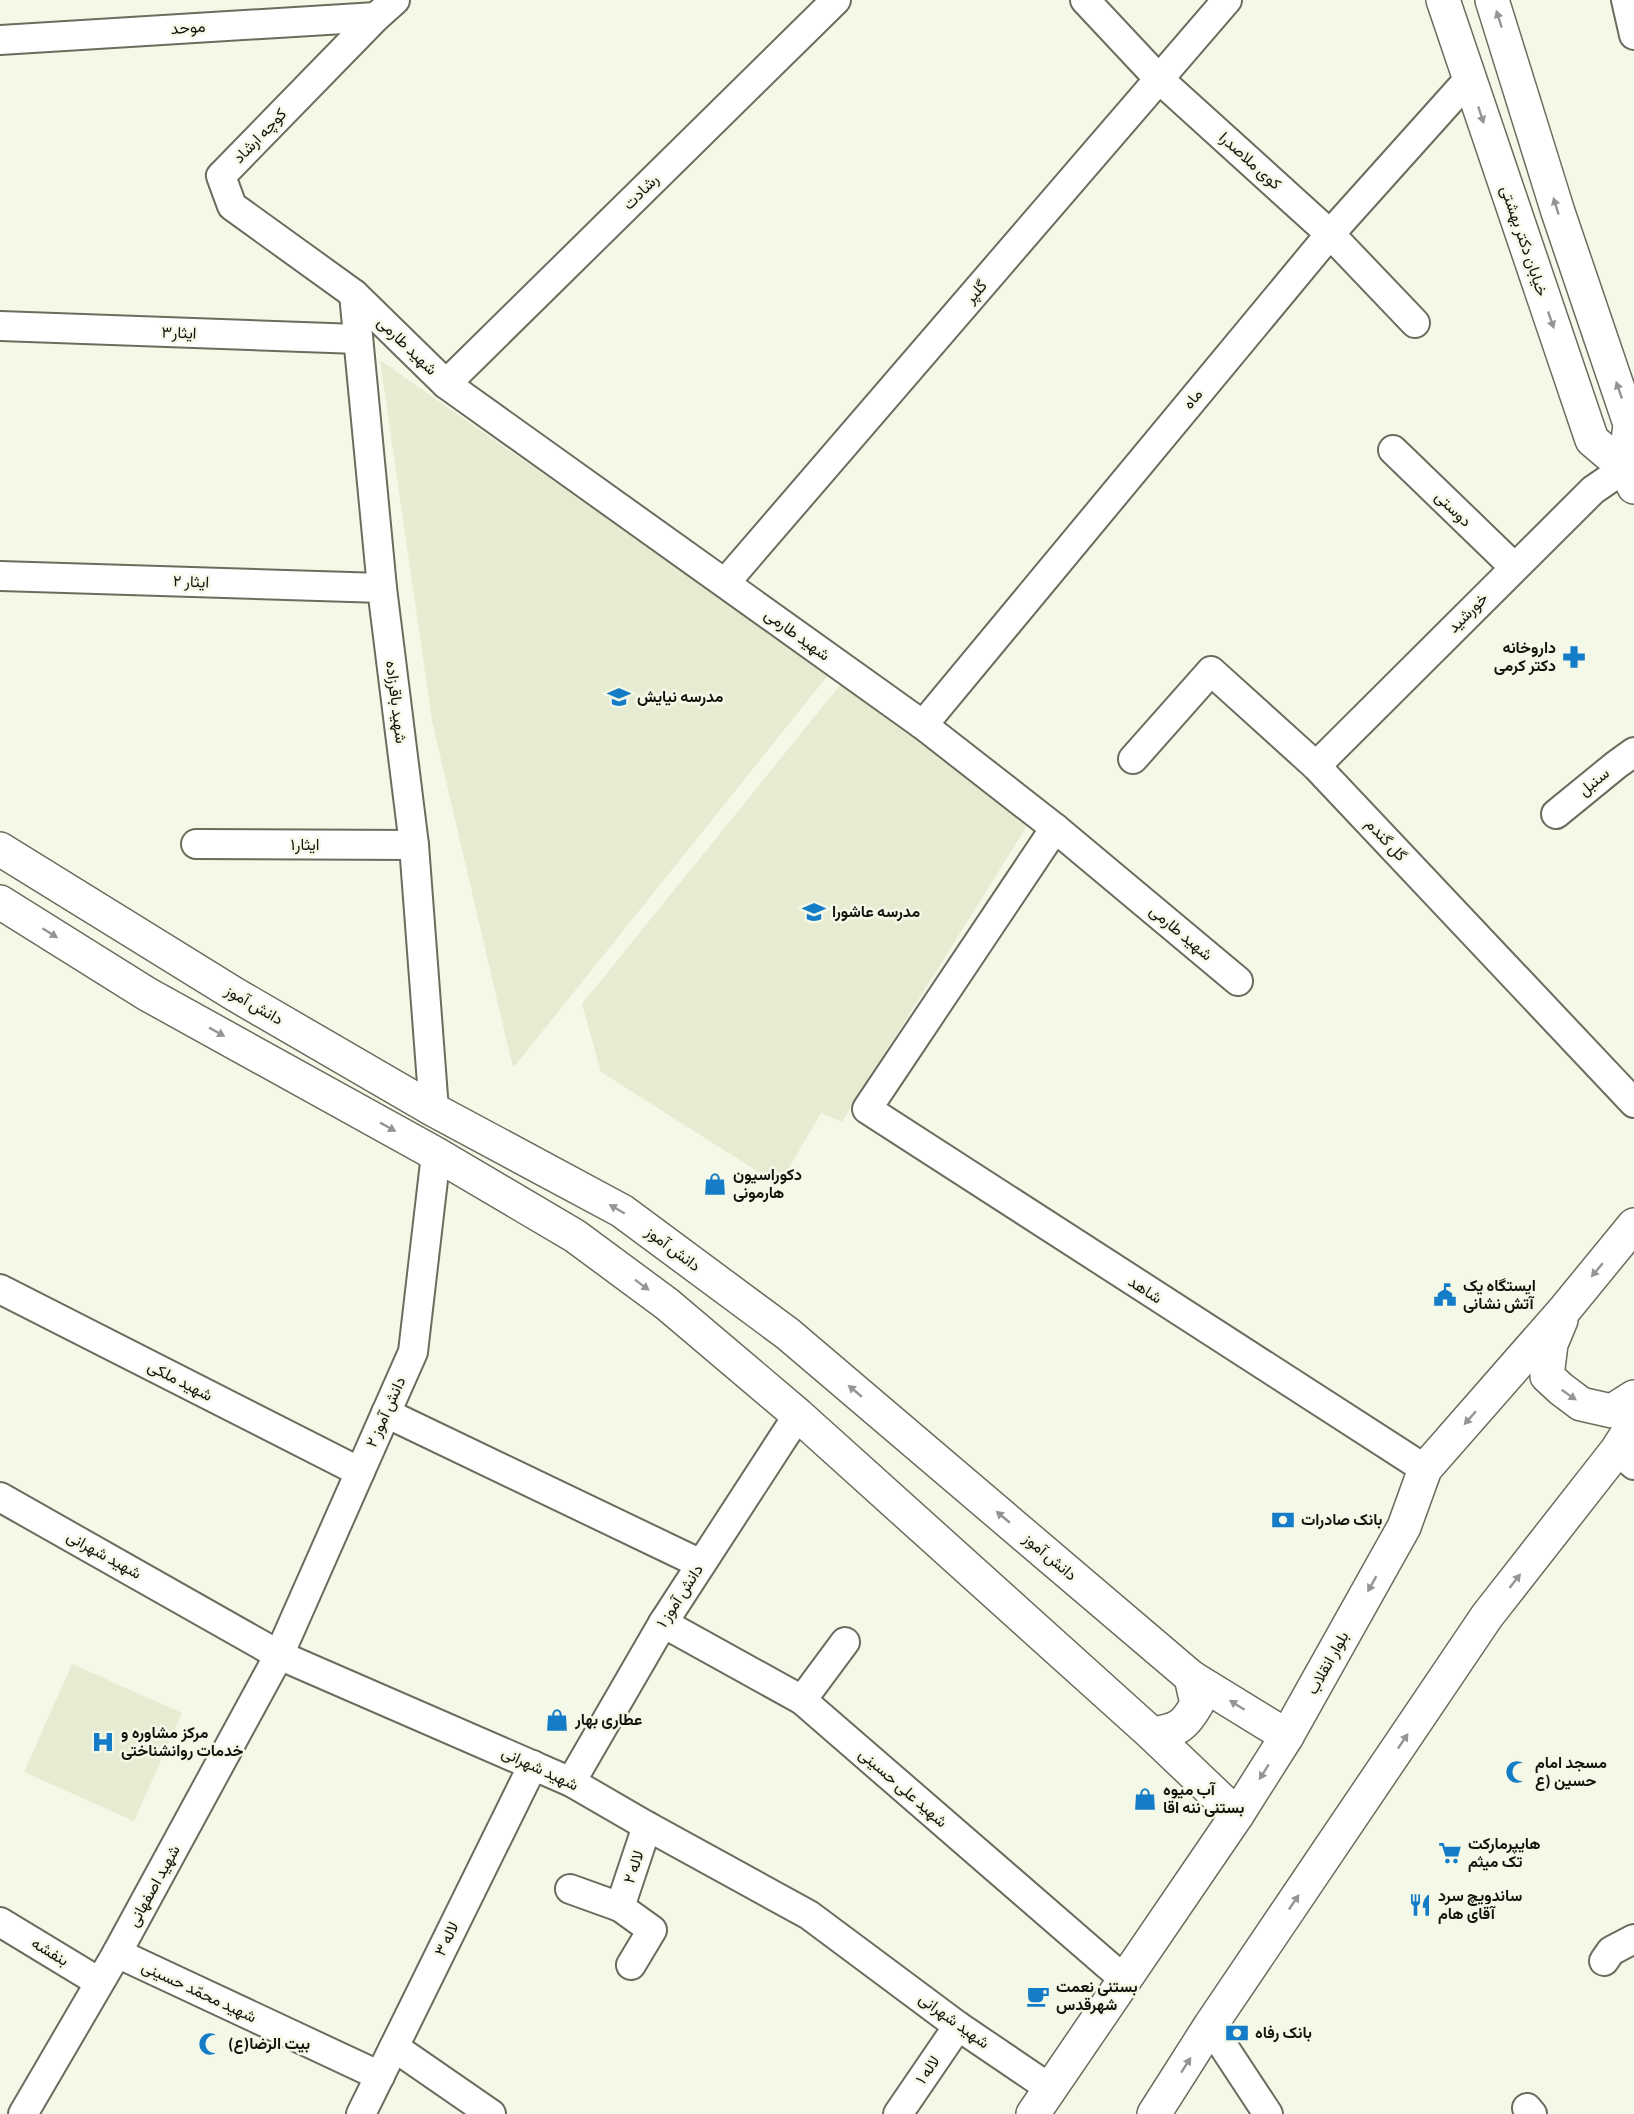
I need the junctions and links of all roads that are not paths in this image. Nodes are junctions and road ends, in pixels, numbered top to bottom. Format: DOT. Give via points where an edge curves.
graph roads {
  1 [pos="836,0"];
  2 [pos="1085,0"];
  3 [pos="1227,0"];
  4 [pos="1443,0"];
  5 [pos="1492,0"];
  6 [pos="1626,0"];
  7 [pos="386,8"];
  8 [pos="1634,35"];
  9 [pos="0,40"];
  10 [pos="1469,78"];
  11 [pos="1159,79"];
  12 [pos="1330,234"];
  13 [pos="354,294"];
  14 [pos="1415,323"];
  15 [pos="0,326"];
  16 [pos="358,339"];
  17 [pos="446,384"];
  18 [pos="1392,450"];
  19 [pos="1630,477"];
  20 [pos="1514,567"];
  21 [pos="0,576"];
  22 [pos="725,583"];
  23 [pos="382,588"];
  24 [pos="923,725"];
  25 [pos="1634,752"];
  26 [pos="1133,759"];
  27 [pos="1316,766"];
  28 [pos="1556,814"];
  29 [pos="1054,828"];
  30 [pos="196,844"];
  31 [pos="414,845"];
  32 [pos="0,849"];
  33 [pos="0,902"];
  34 [pos="1238,981"];
  35 [pos="1634,1103"];
  36 [pos="434,1110"];
  37 [pos="436,1154"];
  38 [pos="1634,1225"];
  39 [pos="0,1289"];
  40 [pos="1566,1308"];
  41 [pos="1634,1397"];
  42 [pos="386,1413"];
  43 [pos="798,1415"];
  44 [pos="1628,1446"];
  45 [pos="1425,1469"];
  46 [pos="360,1472"];
  47 [pos="0,1497"];
  48 [pos="701,1564"];
  49 [pos="663,1623"];
  50 [pos="845,1642"];
  51 [pos="279,1655"];
  52 [pos="1191,1677"];
  53 [pos="802,1700"];
  54 [pos="1152,1734"];
  55 [pos="1287,1736"];
  56 [pos="533,1765"];
  57 [pos="571,1782"];
  58 [pos="1237,1815"];
  59 [pos="647,1826"];
  60 [pos="570,1889"];
  61 [pos="620,1907"];
  62 [pos="0,1922"];
  63 [pos="1634,1939"];
  64 [pos="117,1953"];
  65 [pos="1604,1961"];
  66 [pos="631,1965"];
  67 [pos="1125,1980"];
  68 [pos="99,1982"];
  69 [pos="958,2026"];
  70 [pos="1210,2026"];
  71 [pos="394,2047"];
  72 [pos="380,2076"];
  73 [pos="1042,2102"];
  74 [pos="23,2114"];
  75 [pos="361,2114"];
  76 [pos="491,2114"];
  77 [pos="898,2114"];
  78 [pos="1154,2114"];
  79 [pos="1269,2114"];
  1 -- 17 [label="street, رشادت"];
  2 -- 11 [label="street, کوی ملاصدرا"];
  3 -- 11 [label="street, گلپر"];
  4 -- 10 [label="street, خیابان دکتر بهشتی"];
  19 -- 5 [label="street, one-way" via="1630,424"];
  6 -- 8 [label="street"];
  7 -- 9 [label="street, موحد"];
  7 -- 13 [label="street, کوچه ارشاد" via="220,176 232,206"];
  10 -- 12 [label="street, ماه"];
  10 -- 19 [label="street, خیابان دکتر بهشتی, one-way" via="1592,440"];
  11 -- 12 [label="street, کوی ملاصدرا"];
  11 -- 22 [label="street, گلپر"];
  12 -- 14 [label="street, کوی ملاصدرا"];
  12 -- 24 [label="street, ماه"];
  13 -- 16 [label="street, شهید باقرزاده"];
  13 -- 17 [label="street, شهید طارمی"];
  15 -- 16 [label="street, ایثار۳"];
  16 -- 23 [label="street, شهید باقرزاده"];
  17 -- 22 [label="street, شهید طارمی"];
  18 -- 20 [label="street, دوستی"];
  19 -- 20 [label="street, خورشید" via="1593,490"];
  20 -- 27 [label="street, خورشید"];
  21 -- 23 [label="street, ایثار ۲"];
  22 -- 24 [label="street, شهید طارمی"];
  23 -- 31 [label="street, شهید باقرزاده"];
  24 -- 29 [label="street, شهید طارمی"];
  25 -- 28 [label="street, سنبل"];
  26 -- 27 [label="street, گل گندم" via="1211,671"];
  27 -- 35 [label="street, گل گندم"];
  29 -- 34 [label="street, شهید طارمی"];
  29 -- 45 [label="street, شاهد" via="867,1109"];
  30 -- 31 [label="street, ایثار۱"];
  31 -- 36 [label="street, شهید باقرزاده"];
  32 -- 36 [label="street, دانش آموز" via="236,995"];
  33 -- 37 [label="street, one-way" via="147,994"];
  52 -- 36 [label="street, دانش آموز, one-way" via="779,1328 622,1211"];
  37 -- 42 [label="street, دانش آموز ۲" via="413,1352"];
  37 -- 43 [label="street, one-way" via="575,1236 667,1304"];
  38 -- 40 [label="street, بلوار انقلاب, one-way"];
  39 -- 46 [label="street, شهید ملکی"];
  40 -- 41 [label="street, one-way" via="1551,1344 1547,1376 1581,1404 1612,1411"];
  40 -- 45 [label="street, بلوار انقلاب, one-way"];
  42 -- 46 [label="street, دانش آموز ۲"];
  42 -- 48 [label="street"];
  43 -- 48 [label="street, دانش آموز ۱"];
  43 -- 54 [label="street"];
  70 -- 44 [label="street, one-way" via="1487,1616"];
  45 -- 55 [label="street, بلوار انقلاب, one-way" via="1404,1527"];
  46 -- 51 [label="street, دانش آموز ۲"];
  47 -- 51 [label="street, شهید شهرانی"];
  48 -- 49 [label="street, دانش آموز ۱"];
  49 -- 53 [label="street, شهید علی حسینی"];
  49 -- 57 [label="street, دانش آموز ۱"];
  50 -- 53 [label="street"];
  51 -- 56 [label="street, شهید شهرانی"];
  51 -- 64 [label="street, شهید اصفهانی"];
  52 -- 54 [label="street" via="1197,1704 1186,1723 1172,1731"];
  55 -- 52 [label="street, دانش آموز, one-way"];
  53 -- 67 [label="street, شهید علی حسینی"];
  54 -- 58 [label="street"];
  55 -- 58 [label="street, بلوار انقلاب, one-way"];
  56 -- 57 [label="street, شهید شهرانی"];
  56 -- 71 [label="street, لاله ۳"];
  57 -- 59 [label="street, شهید شهرانی"];
  58 -- 67 [label="street, بلوار انقلاب"];
  59 -- 61 [label="street, لاله ۲"];
  59 -- 69 [label="street, شهید شهرانی" via="809,1915"];
  60 -- 61 [label="street"];
  61 -- 66 [label="street" via="652,1930"];
  62 -- 68 [label="street, بنفشه"];
  63 -- 65 [label="street" via="1611,1951"];
  64 -- 68 [label="street, شهید اصفهانی"];
  64 -- 72 [label="street, شهید محمّد حسینی"];
  67 -- 73 [label="street, بلوار انقلاب"];
  68 -- 74 [label="street, شهید اصفهانی"];
  69 -- 73 [label="street, شهید شهرانی"];
  69 -- 77 [label="street, لاله ۱"];
  78 -- 70 [label="street, one-way"];
  70 -- 79 [label="street"];
  71 -- 72 [label="street, لاله ۳"];
  71 -- 76 [label="street"];
  72 -- 75 [label="street, لاله ۳"];
}
